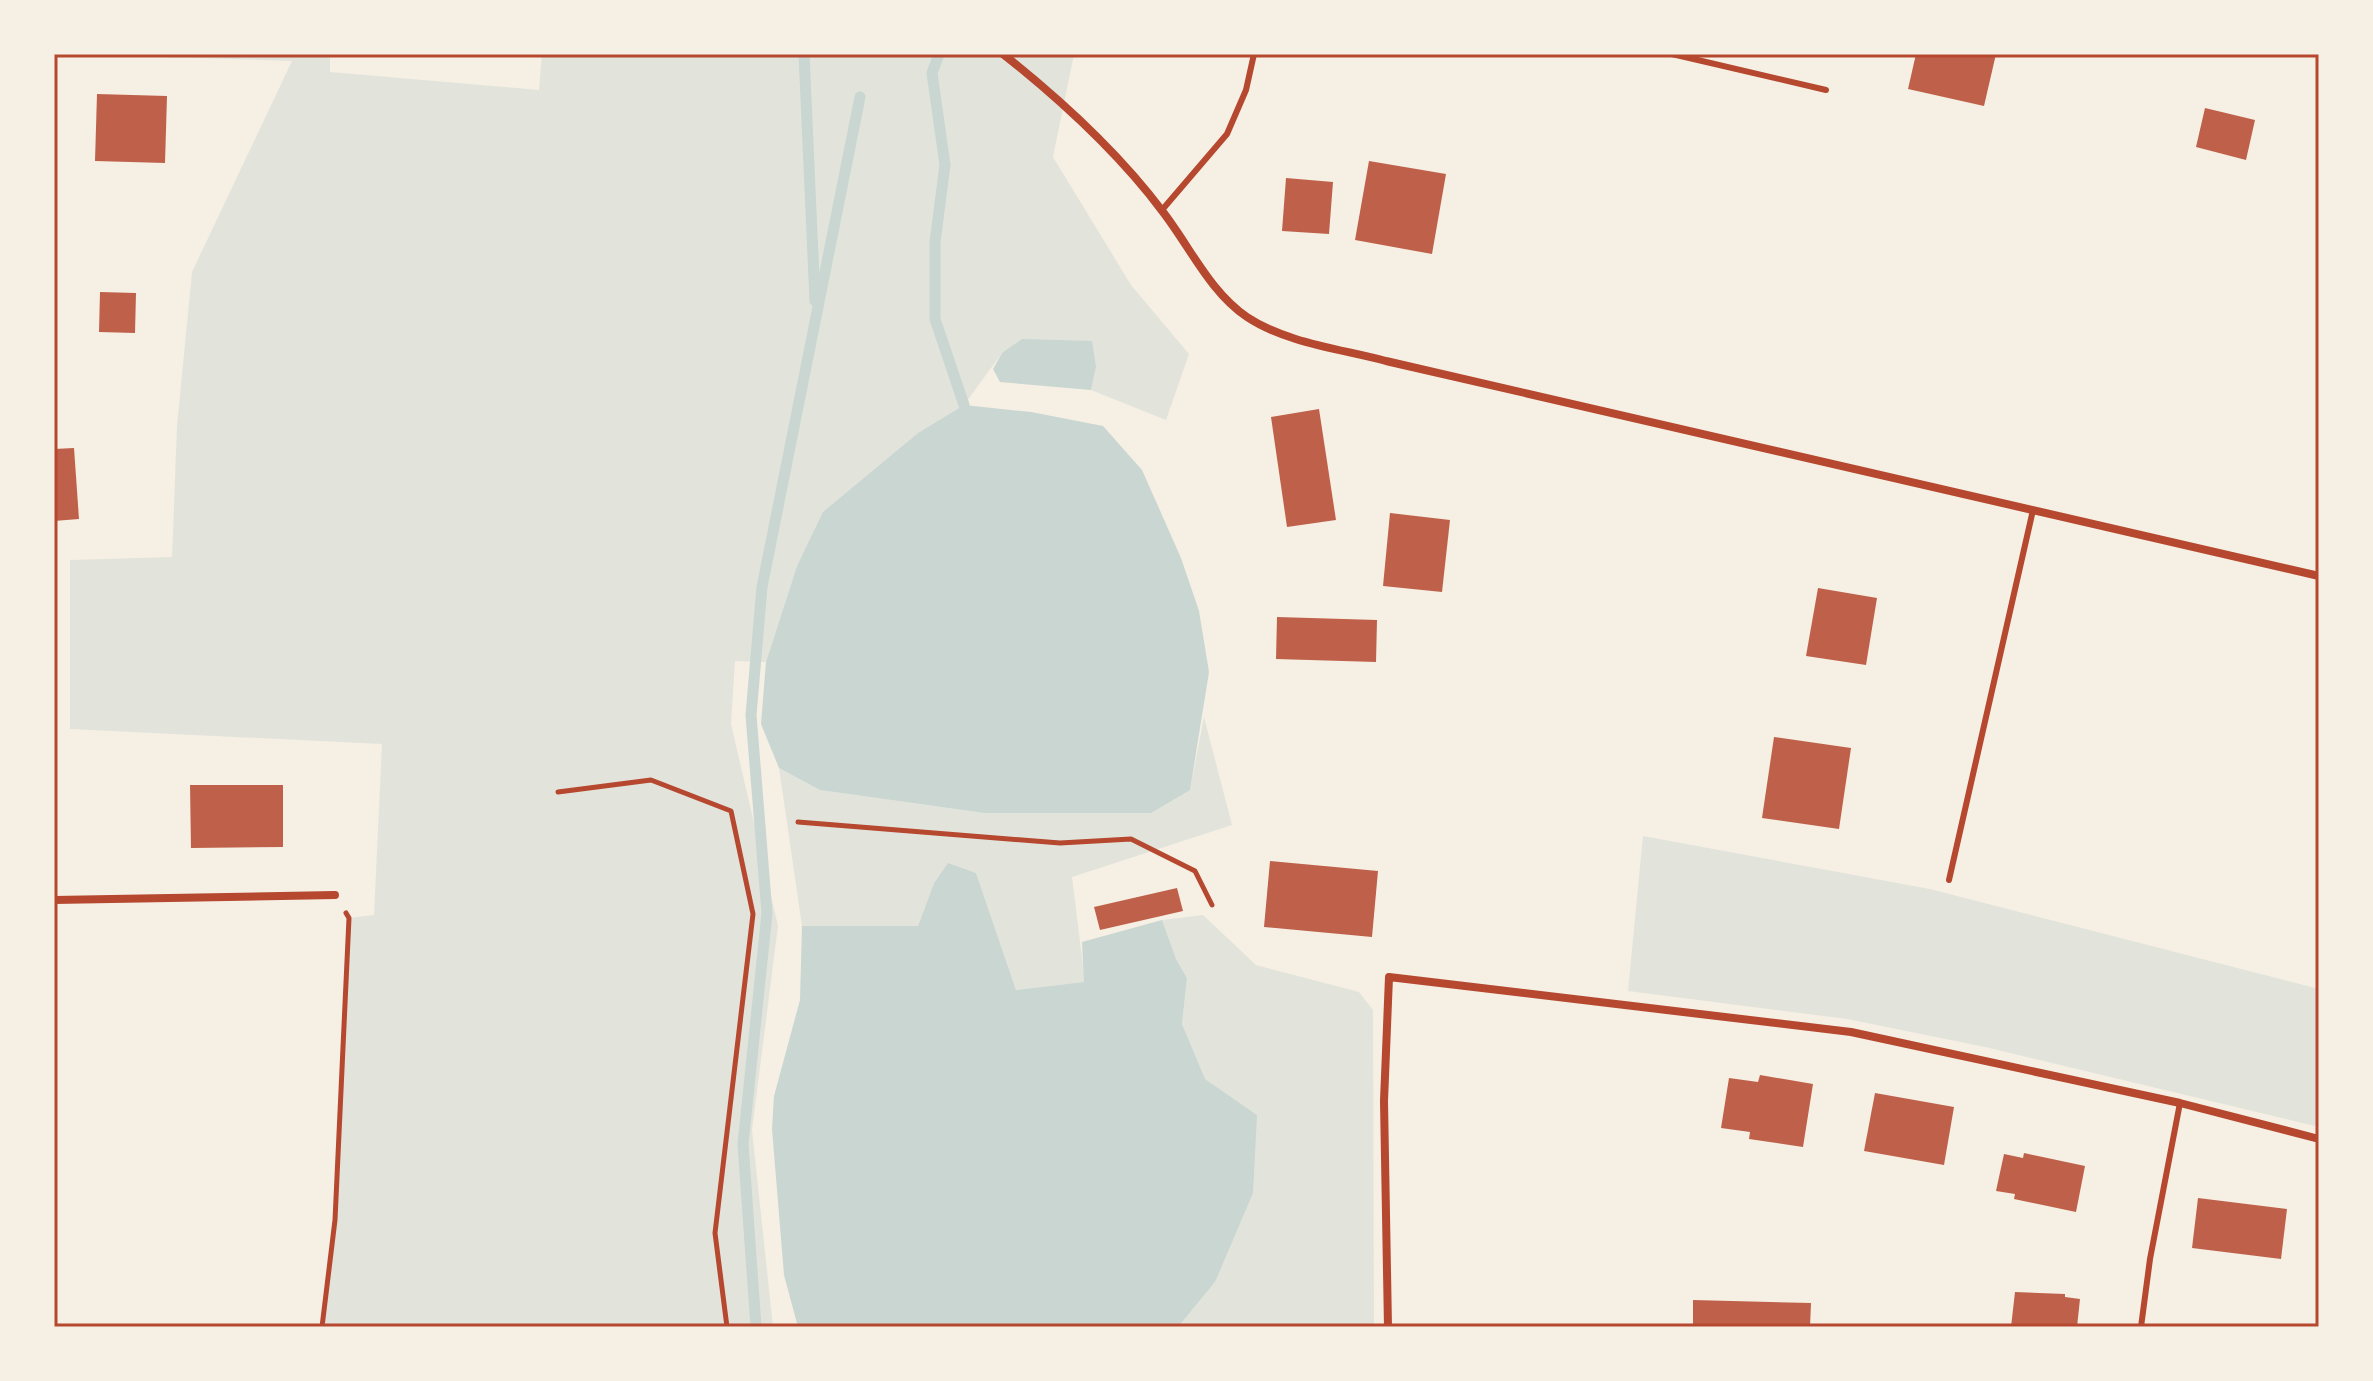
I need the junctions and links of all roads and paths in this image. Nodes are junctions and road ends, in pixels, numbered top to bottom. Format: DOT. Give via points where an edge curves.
graph roads {
  1 [pos="1003,54"];
  2 [pos="1254,54"];
  3 [pos="1672,54"];
  4 [pos="1826,90"];
  5 [pos="1162,210"];
  6 [pos="2033,510"];
  7 [pos="2319,576"];
  8 [pos="558,792"];
  9 [pos="798,822"];
  10 [pos="1949,880"];
  11 [pos="335,895"];
  12 [pos="54,900"];
  13 [pos="1212,905"];
  14 [pos="2180,1103"];
  15 [pos="2319,1139"];
  16 [pos="322,1327"];
  17 [pos="727,1327"];
  18 [pos="1388,1327"];
  19 [pos="2141,1327"];
  1 -- 5 [label="street" via="1062,101"];
  2 -- 5 [label="lane" via="1227,134"];
  3 -- 4 [label="lane"];
  5 -- 6 [label="street" via="1220,292 1246,316 1277,332"];
  6 -- 7 [label="street"];
  6 -- 10 [label="lane"];
  8 -- 17 [label="path" via="651,780 731,811 753,914 715,1233"];
  9 -- 13 [label="path" via="1060,843 1131,839 1195,871"];
  11 -- 12 [label="street"];
  11 -- 16 [label="path" via="349,918 335,1220"];
  14 -- 15 [label="street"];
  14 -- 18 [label="street" via="1851,1032 1389,977 1384,1101"];
  14 -- 19 [label="lane"];
}
